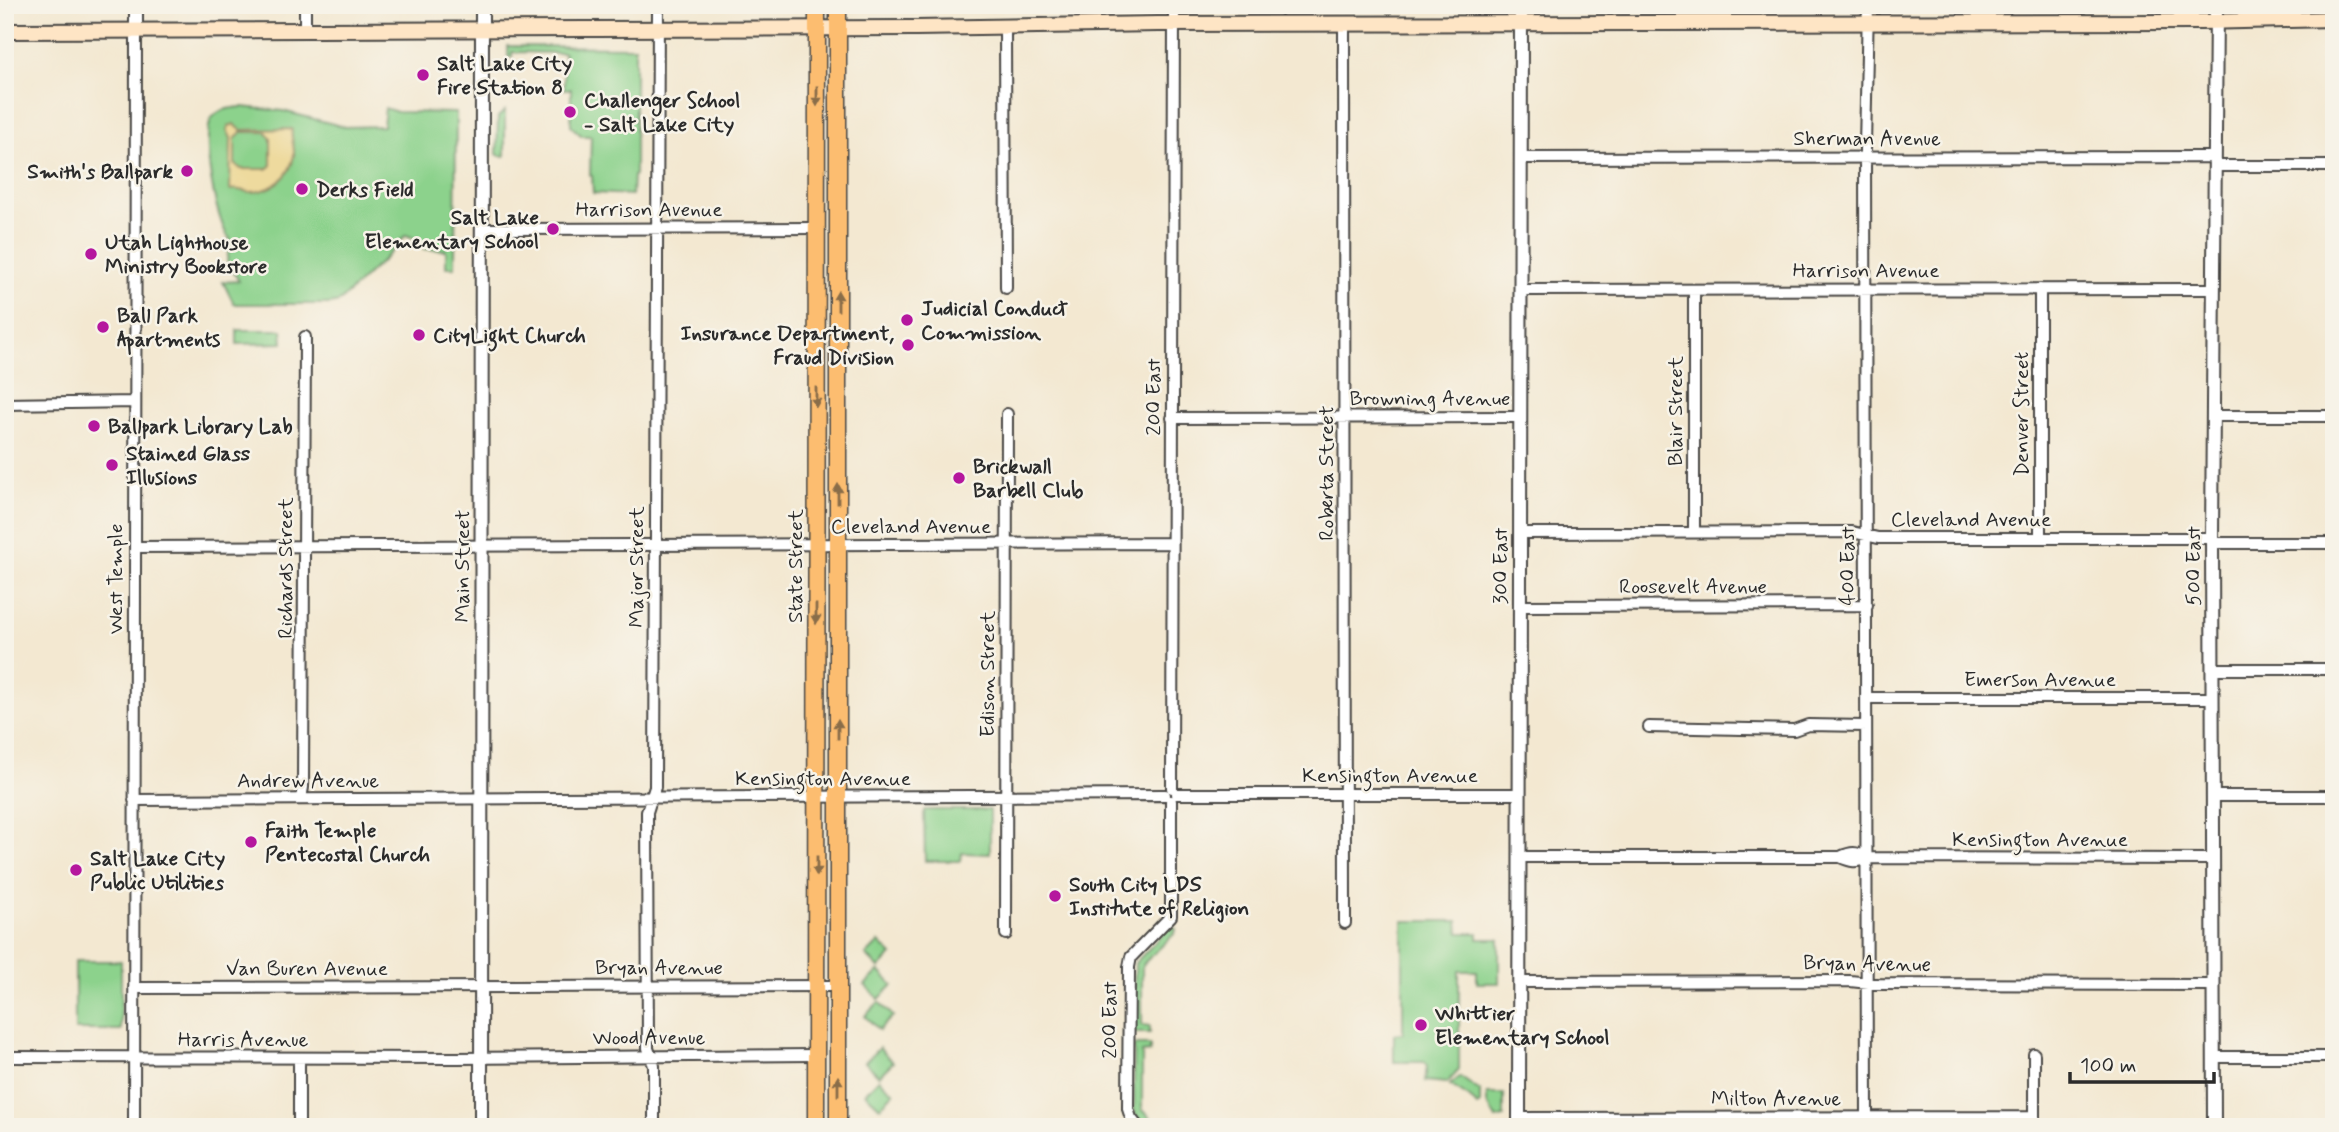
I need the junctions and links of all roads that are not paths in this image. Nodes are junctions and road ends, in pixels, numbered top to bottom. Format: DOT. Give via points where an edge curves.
graph roads {
  1 [pos="136,5"];
  2 [pos="305,5"];
  3 [pos="482,5"];
  4 [pos="658,5"];
  5 [pos="817,5"];
  6 [pos="838,5"];
  7 [pos="1174,5"];
  8 [pos="1521,5"];
  9 [pos="1868,5"];
  10 [pos="2216,5"];
  11 [pos="2334,19"];
  12 [pos="2215,21"];
  13 [pos="1867,22"];
  14 [pos="1174,23"];
  15 [pos="1344,23"];
  16 [pos="1521,23"];
  17 [pos="1005,27"];
  18 [pos="817,28"];
  19 [pos="838,28"];
  20 [pos="657,29"];
  21 [pos="305,30"];
  22 [pos="482,30"];
  23 [pos="5,31"];
  24 [pos="136,31"];
  25 [pos="1865,157"];
  26 [pos="1520,158"];
  27 [pos="2214,161"];
  28 [pos="2334,166"];
  29 [pos="817,228"];
  30 [pos="482,229"];
  31 [pos="656,229"];
  32 [pos="1006,288"];
  33 [pos="2040,289"];
  34 [pos="2213,289"];
  35 [pos="1520,290"];
  36 [pos="1695,290"];
  37 [pos="1866,290"];
  38 [pos="305,337"];
  39 [pos="135,402"];
  40 [pos="5,404"];
  41 [pos="1007,414"];
  42 [pos="2213,416"];
  43 [pos="2334,416"];
  44 [pos="1520,417"];
  45 [pos="1172,418"];
  46 [pos="1345,418"];
  47 [pos="1520,533"];
  48 [pos="1694,533"];
  49 [pos="1867,536"];
  50 [pos="2040,538"];
  51 [pos="2212,541"];
  52 [pos="1172,543"];
  53 [pos="2334,543"];
  54 [pos="1007,544"];
  55 [pos="816,545"];
  56 [pos="838,545"];
  57 [pos="656,546"];
  58 [pos="135,547"];
  59 [pos="304,547"];
  60 [pos="481,547"];
  61 [pos="1867,605"];
  62 [pos="1519,606"];
  63 [pos="2213,669"];
  64 [pos="2334,669"];
  65 [pos="1867,698"];
  66 [pos="2213,698"];
  67 [pos="1866,726"];
  68 [pos="1649,727"];
  69 [pos="1345,794"];
  70 [pos="1519,794"];
  71 [pos="1171,795"];
  72 [pos="1006,796"];
  73 [pos="2213,796"];
  74 [pos="2334,796"];
  75 [pos="817,797"];
  76 [pos="838,797"];
  77 [pos="651,798"];
  78 [pos="301,799"];
  79 [pos="481,799"];
  80 [pos="134,800"];
  81 [pos="1519,858"];
  82 [pos="1867,858"];
  83 [pos="2213,859"];
  84 [pos="1345,923"];
  85 [pos="1006,934"];
  86 [pos="1519,982"];
  87 [pos="1867,983"];
  88 [pos="2213,985"];
  89 [pos="817,986"];
  90 [pos="838,986"];
  91 [pos="481,987"];
  92 [pos="648,987"];
  93 [pos="134,988"];
  94 [pos="2034,1054"];
  95 [pos="816,1055"];
  96 [pos="651,1056"];
  97 [pos="2213,1056"];
  98 [pos="2334,1056"];
  99 [pos="5,1057"];
  100 [pos="481,1057"];
  101 [pos="134,1058"];
  102 [pos="299,1058"];
  103 [pos="1519,1122"];
  104 [pos="1692,1122"];
  105 [pos="1867,1122"];
  106 [pos="2034,1122"];
  107 [pos="134,1127"];
  108 [pos="299,1127"];
  109 [pos="481,1127"];
  110 [pos="654,1127"];
  111 [pos="816,1127"];
  112 [pos="838,1127"];
  113 [pos="1138,1127"];
  114 [pos="2214,1127"];
  1 -- 24 [label="street"];
  2 -- 21 [label="street"];
  3 -- 22 [label="street, Main Street"];
  4 -- 20 [label="street, Major Street"];
  5 -- 18 [label="main road, State Street"];
  6 -- 19 [label="main road, State Street"];
  7 -- 14 [label="street, 200 East"];
  8 -- 16 [label="street, 300 East"];
  9 -- 13 [label="street, 400 East"];
  10 -- 12 [label="street, 500 East"];
  11 -- 12 [label="main road"];
  12 -- 13 [label="main road"];
  12 -- 27 [label="street, 500 East"];
  13 -- 16 [label="main road"];
  13 -- 25 [label="street, 400 East"];
  14 -- 15 [label="main road"];
  14 -- 17 [label="main road"];
  14 -- 45 [label="street, 200 East"];
  15 -- 16 [label="main road"];
  15 -- 46 [label="street, Roberta Street"];
  16 -- 26 [label="street, 300 East"];
  17 -- 19 [label="main road"];
  17 -- 32 [label="street"];
  18 -- 19 [label="main road"];
  18 -- 20 [label="main road"];
  18 -- 29 [label="main road, State Street, one-way"];
  56 -- 19 [label="main road, State Street, one-way"];
  20 -- 22 [label="main road"];
  20 -- 31 [label="street, Major Street"];
  21 -- 22 [label="main road"];
  21 -- 24 [label="main road"];
  22 -- 30 [label="street, Main Street"];
  23 -- 24 [label="main road"];
  24 -- 39 [label="street, West Temple"];
  25 -- 26 [label="street, Sherman Avenue"];
  25 -- 27 [label="street, Sherman Avenue"];
  25 -- 37 [label="street, 400 East"];
  26 -- 35 [label="street, 300 East"];
  27 -- 28 [label="street, Sherman Avenue"];
  27 -- 34 [label="street, 500 East"];
  29 -- 31 [label="street, Harrison Avenue"];
  29 -- 55 [label="main road, State Street, one-way"];
  30 -- 31 [label="street, Harrison Avenue"];
  30 -- 60 [label="street, Main Street"];
  31 -- 57 [label="street, Major Street"];
  33 -- 34 [label="street, Harrison Avenue"];
  33 -- 37 [label="street, Harrison Avenue"];
  33 -- 50 [label="street, Denver Street"];
  34 -- 42 [label="street, 500 East"];
  35 -- 36 [label="street, Harrison Avenue"];
  35 -- 44 [label="street, 300 East"];
  36 -- 37 [label="street, Harrison Avenue"];
  36 -- 48 [label="street, Blair Street"];
  37 -- 49 [label="street, 400 East"];
  38 -- 59 [label="street, Richards Street"];
  39 -- 40 [label="street"];
  39 -- 58 [label="street, West Temple"];
  41 -- 54 [label="street, Edison Street"];
  42 -- 43 [label="street"];
  42 -- 51 [label="street, 500 East"];
  44 -- 46 [label="street, Browning Avenue"];
  44 -- 47 [label="street, 300 East"];
  45 -- 46 [label="street, Browning Avenue"];
  45 -- 52 [label="street, 200 East"];
  46 -- 69 [label="street, Roberta Street"];
  47 -- 48 [label="street, Cleveland Avenue"];
  47 -- 62 [label="street, 300 East"];
  48 -- 49 [label="street, Cleveland Avenue" via="1852,532"];
  49 -- 50 [label="street, Cleveland Avenue"];
  49 -- 61 [label="street, 400 East"];
  50 -- 51 [label="street, Cleveland Avenue"];
  51 -- 53 [label="street, Cleveland Avenue"];
  51 -- 63 [label="street, 500 East"];
  52 -- 54 [label="street, Cleveland Avenue"];
  52 -- 71 [label="street, 200 East"];
  54 -- 56 [label="street, Cleveland Avenue"];
  54 -- 72 [label="street, Edison Street"];
  55 -- 56 [label="street, Cleveland Avenue"];
  55 -- 57 [label="street, Cleveland Avenue"];
  55 -- 75 [label="main road, State Street, one-way"];
  76 -- 56 [label="main road, State Street, one-way"];
  57 -- 60 [label="street, Cleveland Avenue"];
  57 -- 77 [label="street, Major Street" via="655,787"];
  58 -- 59 [label="street, Cleveland Avenue"];
  58 -- 80 [label="street, West Temple"];
  59 -- 60 [label="street, Cleveland Avenue"];
  59 -- 78 [label="street, Richards Street"];
  60 -- 79 [label="street, Main Street"];
  61 -- 62 [label="street, Roosevelt Avenue"];
  61 -- 65 [label="street, 400 East"];
  62 -- 70 [label="street, 300 East"];
  63 -- 64 [label="street"];
  63 -- 66 [label="street, 500 East"];
  65 -- 66 [label="street, Emerson Avenue"];
  65 -- 67 [label="street, 400 East"];
  66 -- 73 [label="street, 500 East"];
  67 -- 68 [label="street" via="1808,725 1794,730"];
  67 -- 82 [label="street, 400 East"];
  69 -- 70 [label="street, Kensington Avenue"];
  69 -- 71 [label="street, Kensington Avenue"];
  69 -- 84 [label="street, Roberta Street"];
  70 -- 81 [label="street, 300 East"];
  71 -- 72 [label="street, Kensington Avenue"];
  71 -- 113 [label="street, 200 East" via="1171,916 1131,957 1129,967 1128,1109"];
  72 -- 76 [label="street, Kensington Avenue"];
  72 -- 85 [label="street, Edison Street"];
  73 -- 74 [label="street"];
  73 -- 83 [label="street, 500 East"];
  75 -- 76 [label="street, Kensington Avenue"];
  75 -- 77 [label="street, Kensington Avenue"];
  75 -- 89 [label="main road, State Street, one-way"];
  76 -- 90 [label="main road, State Street"];
  77 -- 79 [label="street, Kensington Avenue"];
  77 -- 92 [label="street, Major Street" via="647,812"];
  78 -- 79 [label="street, Andrew Avenue"];
  78 -- 80 [label="street, Andrew Avenue"];
  79 -- 91 [label="street, Main Street"];
  80 -- 93 [label="street, West Temple"];
  81 -- 82 [label="street, Kensington Avenue" via="1840,858 1850,862"];
  81 -- 86 [label="street, 300 East"];
  82 -- 83 [label="street, Kensington Avenue"];
  82 -- 87 [label="street, 400 East"];
  83 -- 88 [label="street, 500 East"];
  86 -- 87 [label="street, Bryan Avenue"];
  86 -- 103 [label="street, 300 East"];
  87 -- 88 [label="street, Bryan Avenue"];
  87 -- 105 [label="street, 400 East"];
  88 -- 97 [label="street, 500 East"];
  89 -- 90 [label="street, Bryan Avenue"];
  89 -- 92 [label="street, Bryan Avenue"];
  89 -- 95 [label="main road, State Street"];
  112 -- 90 [label="main road, State Street, one-way"];
  91 -- 92 [label="street, Bryan Avenue"];
  91 -- 93 [label="street, Van Buren Avenue"];
  91 -- 100 [label="street, Main Street"];
  92 -- 96 [label="street, Major Street"];
  93 -- 101 [label="street, West Temple"];
  94 -- 106 [label="street"];
  95 -- 96 [label="street, Wood Avenue"];
  95 -- 111 [label="main road, State Street"];
  96 -- 100 [label="street, Wood Avenue"];
  96 -- 110 [label="street, Major Street"];
  97 -- 98 [label="street"];
  97 -- 114 [label="street, 500 East"];
  99 -- 101 [label="street, Harris Avenue"];
  100 -- 102 [label="street, Harris Avenue"];
  100 -- 109 [label="street, Main Street"];
  101 -- 102 [label="street, Harris Avenue"];
  101 -- 107 [label="street, West Temple"];
  102 -- 108 [label="street"];
  103 -- 104 [label="street, Milton Avenue"];
  104 -- 105 [label="street, Milton Avenue"];
  105 -- 106 [label="street, Milton Avenue"];
}
